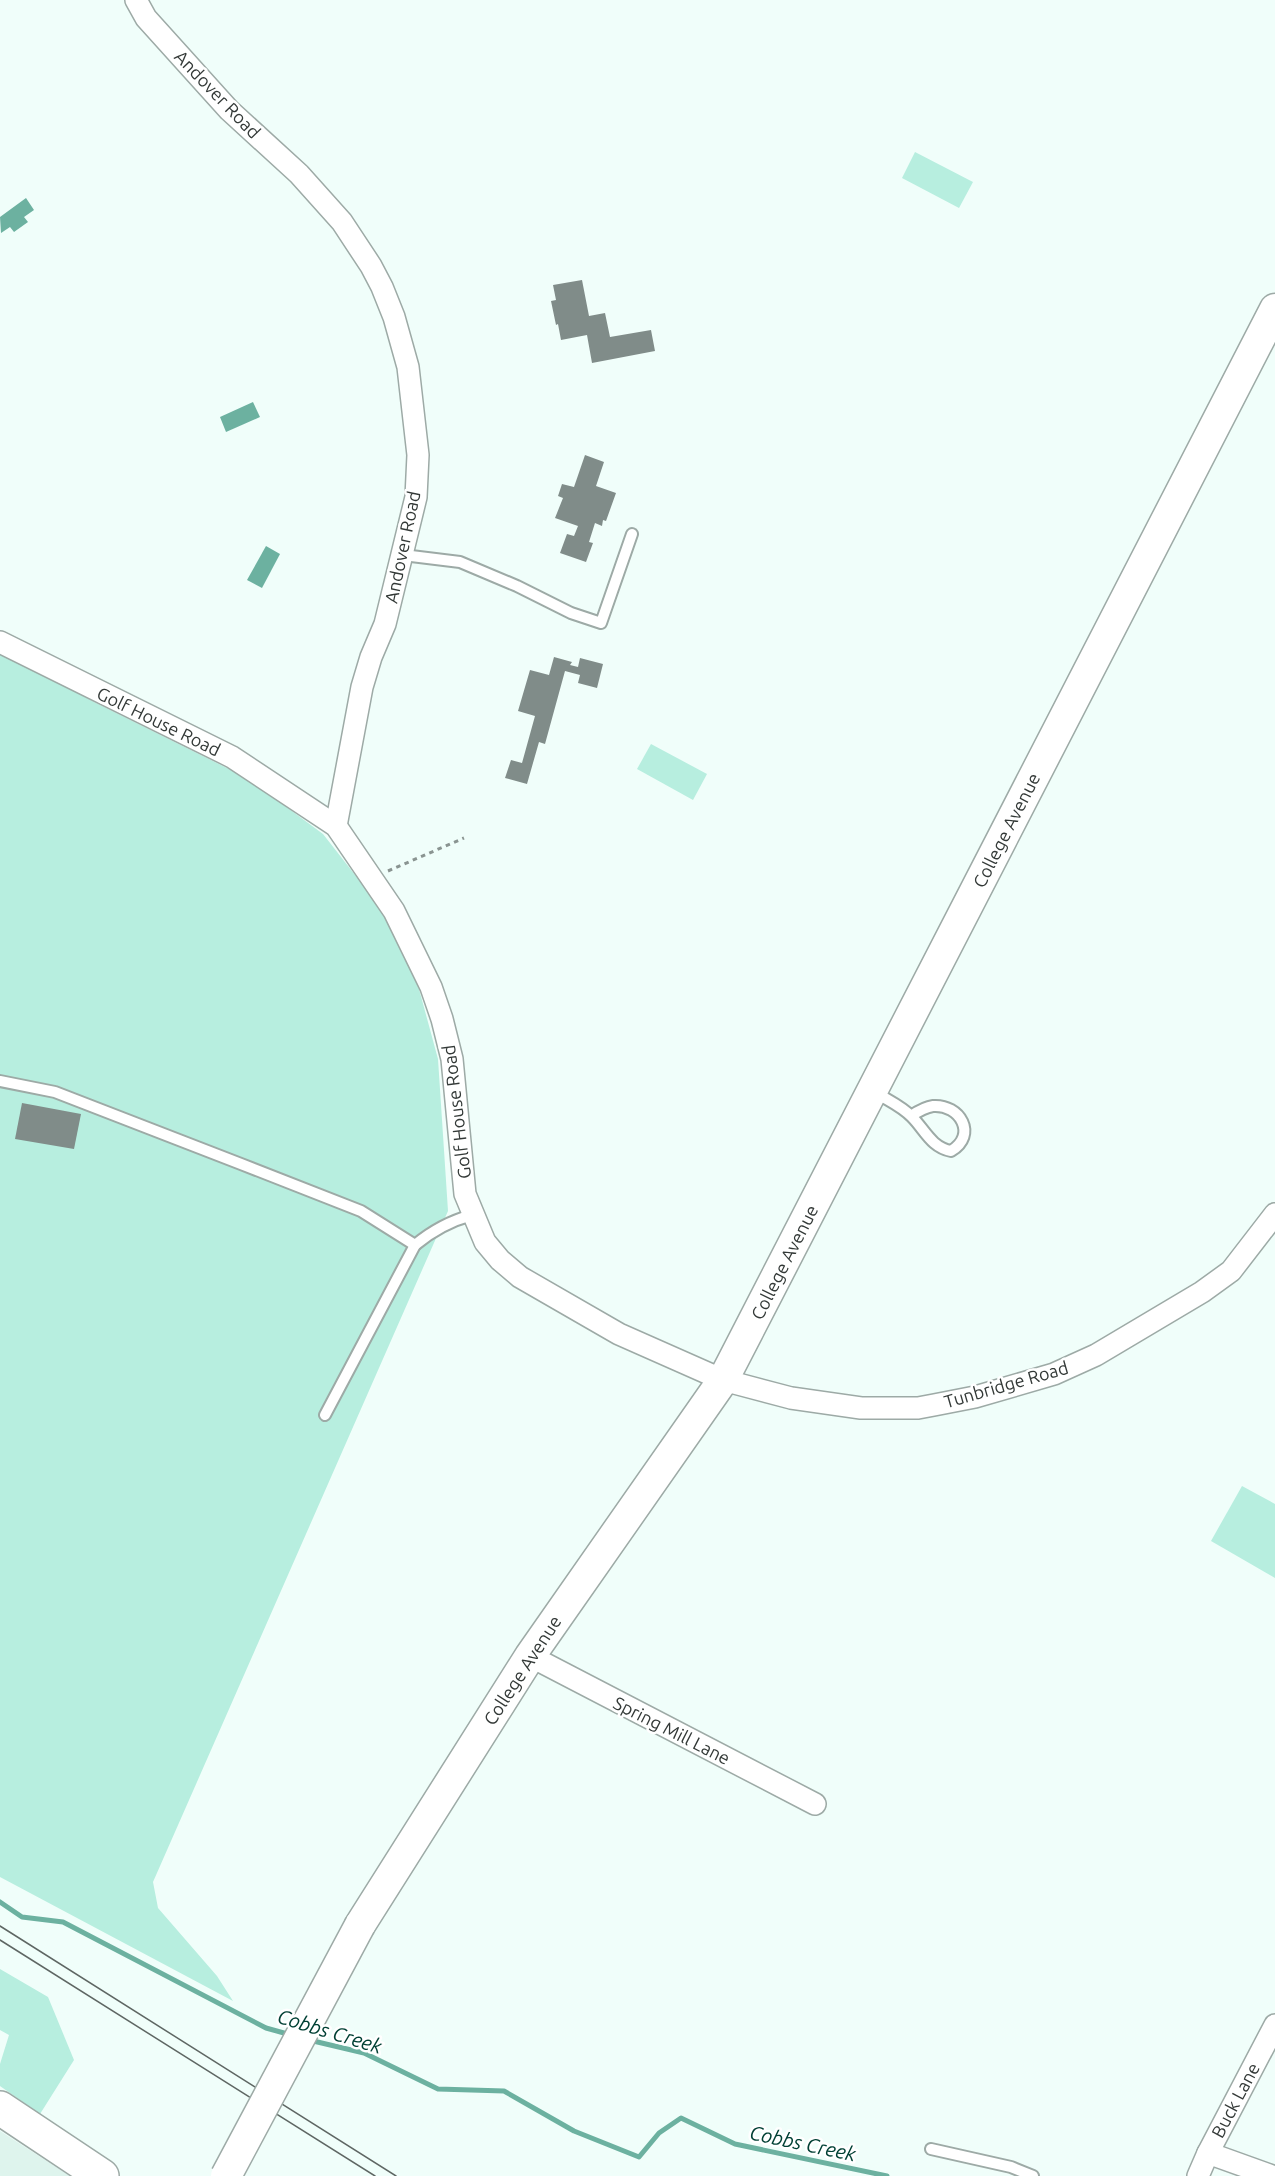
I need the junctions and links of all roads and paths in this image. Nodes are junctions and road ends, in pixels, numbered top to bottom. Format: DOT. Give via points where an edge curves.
graph roads {
  1 [pos="136,0"];
  2 [pos="1275,309"];
  3 [pos="633,534"];
  4 [pos="403,555"];
  5 [pos="0,642"];
  6 [pos="336,826"];
  7 [pos="464,838"];
  8 [pos="373,877"];
  9 [pos="0,1081"];
  10 [pos="872,1091"];
  11 [pos="911,1116"];
  12 [pos="1275,1214"];
  13 [pos="472,1215"];
  14 [pos="415,1245"];
  15 [pos="723,1380"];
  16 [pos="325,1414"];
  17 [pos="530,1656"];
  18 [pos="815,1804"];
  19 [pos="1275,2025"];
  20 [pos="0,2108"];
  21 [pos="931,2148"];
  22 [pos="1208,2153"];
  23 [pos="102,2176"];
  24 [pos="226,2176"];
  25 [pos="1033,2176"];
  26 [pos="1198,2176"];
  27 [pos="1272,2176"];
  1 -- 4 [label="street, Andover Road" via="146,18 229,110 324,200 358,244 382,287 402,342 416,424 416,497"];
  2 -- 10 [label="main road, College Avenue"];
  3 -- 4 [label="lane" via="601,623 460,562"];
  4 -- 6 [label="street, Andover Road" via="385,624 362,687"];
  5 -- 6 [label="street, Golf House Road" via="232,757"];
  6 -- 8 [label="street, Golf House Road"];
  7 -- 8 [label="path"];
  8 -- 13 [label="street, Golf House Road" via="413,948 442,1019 452,1059 465,1194"];
  9 -- 14 [label="lane" via="55,1092 361,1211"];
  10 -- 11 [label="lane"];
  10 -- 15 [label="main road, College Avenue"];
  11 -- 11 [label="lane" via="941,1149 951,1151 960,1146 965,1132 960,1116 949,1108 932,1106"];
  12 -- 15 [label="street, Tunbridge Road" via="1231,1270 1202,1292 1096,1355 1054,1374 918,1408 861,1408 790,1398"];
  13 -- 14 [label="lane" via="441,1226"];
  13 -- 15 [label="street, Golf House Road" via="485,1242 500,1260 532,1285 619,1334"];
  14 -- 16 [label="lane"];
  15 -- 17 [label="main road, College Avenue"];
  17 -- 18 [label="street, Spring Mill Lane"];
  17 -- 24 [label="main road, College Avenue, bridge" via="360,1925"];
  19 -- 22 [label="street, Buck Lane"];
  20 -- 23 [label="main road"];
  21 -- 25 [label="lane" via="1011,2166"];
  22 -- 26 [label="street, Buck Lane"];
  22 -- 27 [label="street"];
}
